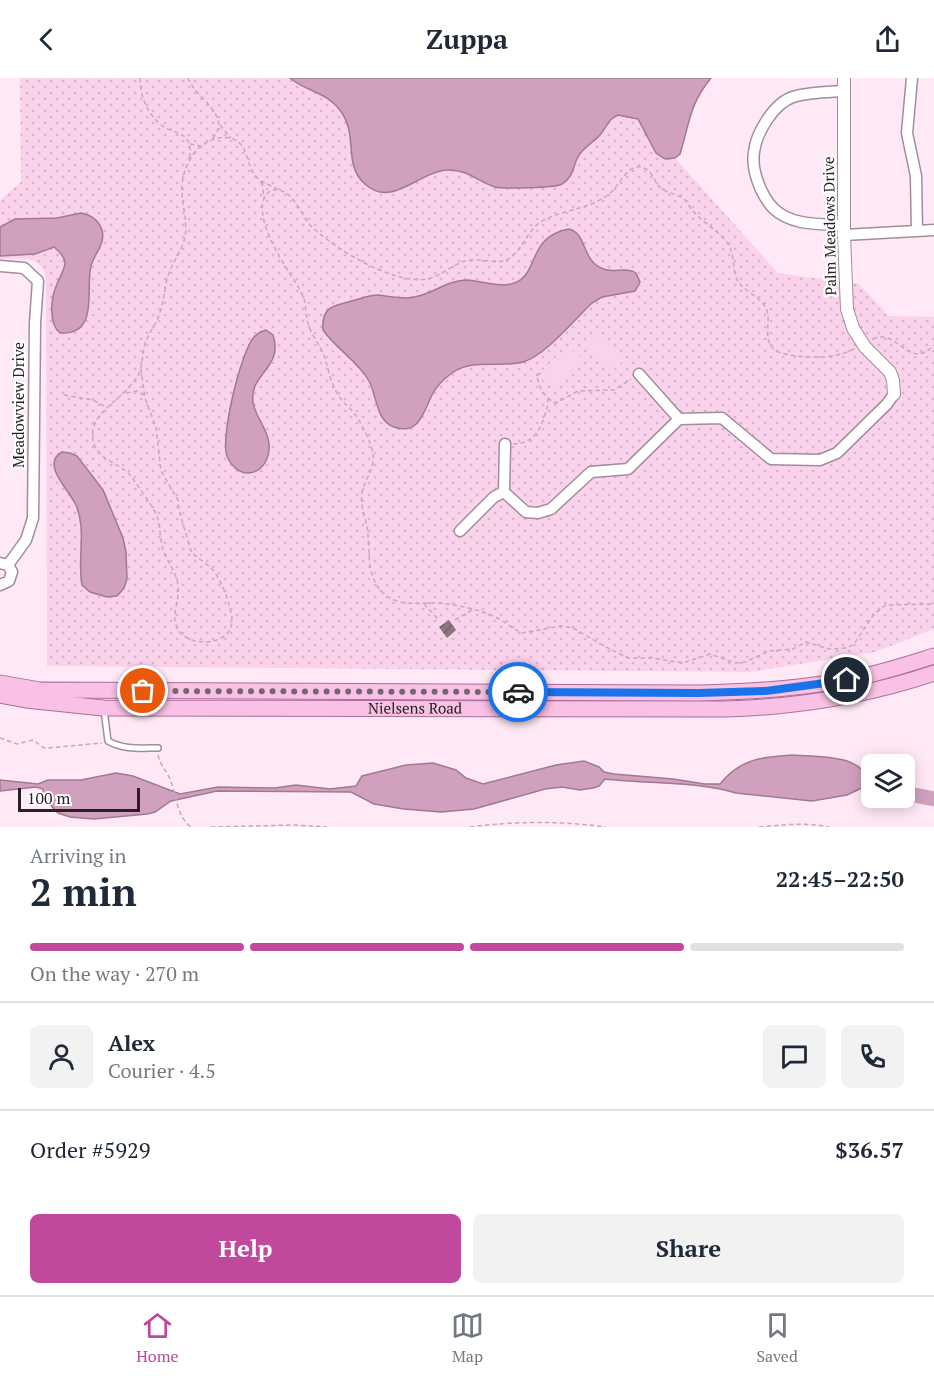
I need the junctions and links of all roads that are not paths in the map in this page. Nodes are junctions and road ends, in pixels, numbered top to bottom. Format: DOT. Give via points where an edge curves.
graph roads {
  1 [pos="912,78"];
  2 [pos="844,84"];
  3 [pos="844,230"];
  4 [pos="934,230"];
  5 [pos="917,231"];
  6 [pos="0,266"];
  7 [pos="639,374"];
  8 [pos="894,393"];
  9 [pos="679,419"];
  10 [pos="506,444"];
  11 [pos="504,492"];
  12 [pos="460,531"];
  13 [pos="4,564"];
  14 [pos="0,585"];
  15 [pos="934,656"];
  16 [pos="934,673"];
  17 [pos="0,683"];
  18 [pos="0,695"];
  19 [pos="103,708"];
  20 [pos="158,748"];
  1 -- 5 [label="street" via="907,133 916,176"];
  2 -- 3 [label="street, Palm Meadows Drive"];
  2 -- 3 [label="street" via="792,97 775,109 754,152 755,171 773,208 790,219"];
  3 -- 5 [label="street"];
  3 -- 8 [label="street, Palm Meadows Drive" via="845,291 853,328 865,347 890,372"];
  4 -- 5 [label="street"];
  6 -- 13 [label="street, Meadowview Drive" via="24,268 38,281 34,323 33,518 26,540"];
  7 -- 9 [label="street"];
  8 -- 9 [label="street" via="837,453 820,459 771,459 722,418"];
  9 -- 11 [label="street" via="628,469 591,472 551,509 526,512"];
  10 -- 11 [label="street"];
  11 -- 12 [label="street"];
  13 -- 14 [label="street, Meadowview Drive" via="12,572 11,578"];
  15 -- 17 [label="main road, Nielsens Road" via="847,680 766,691 710,693 40,690"];
  16 -- 19 [label="main road, Nielsens Road" via="857,694 754,708"];
  18 -- 19 [label="main road, Nielsens Road"];
  19 -- 20 [label="lane" via="108,741 130,749"];
}
